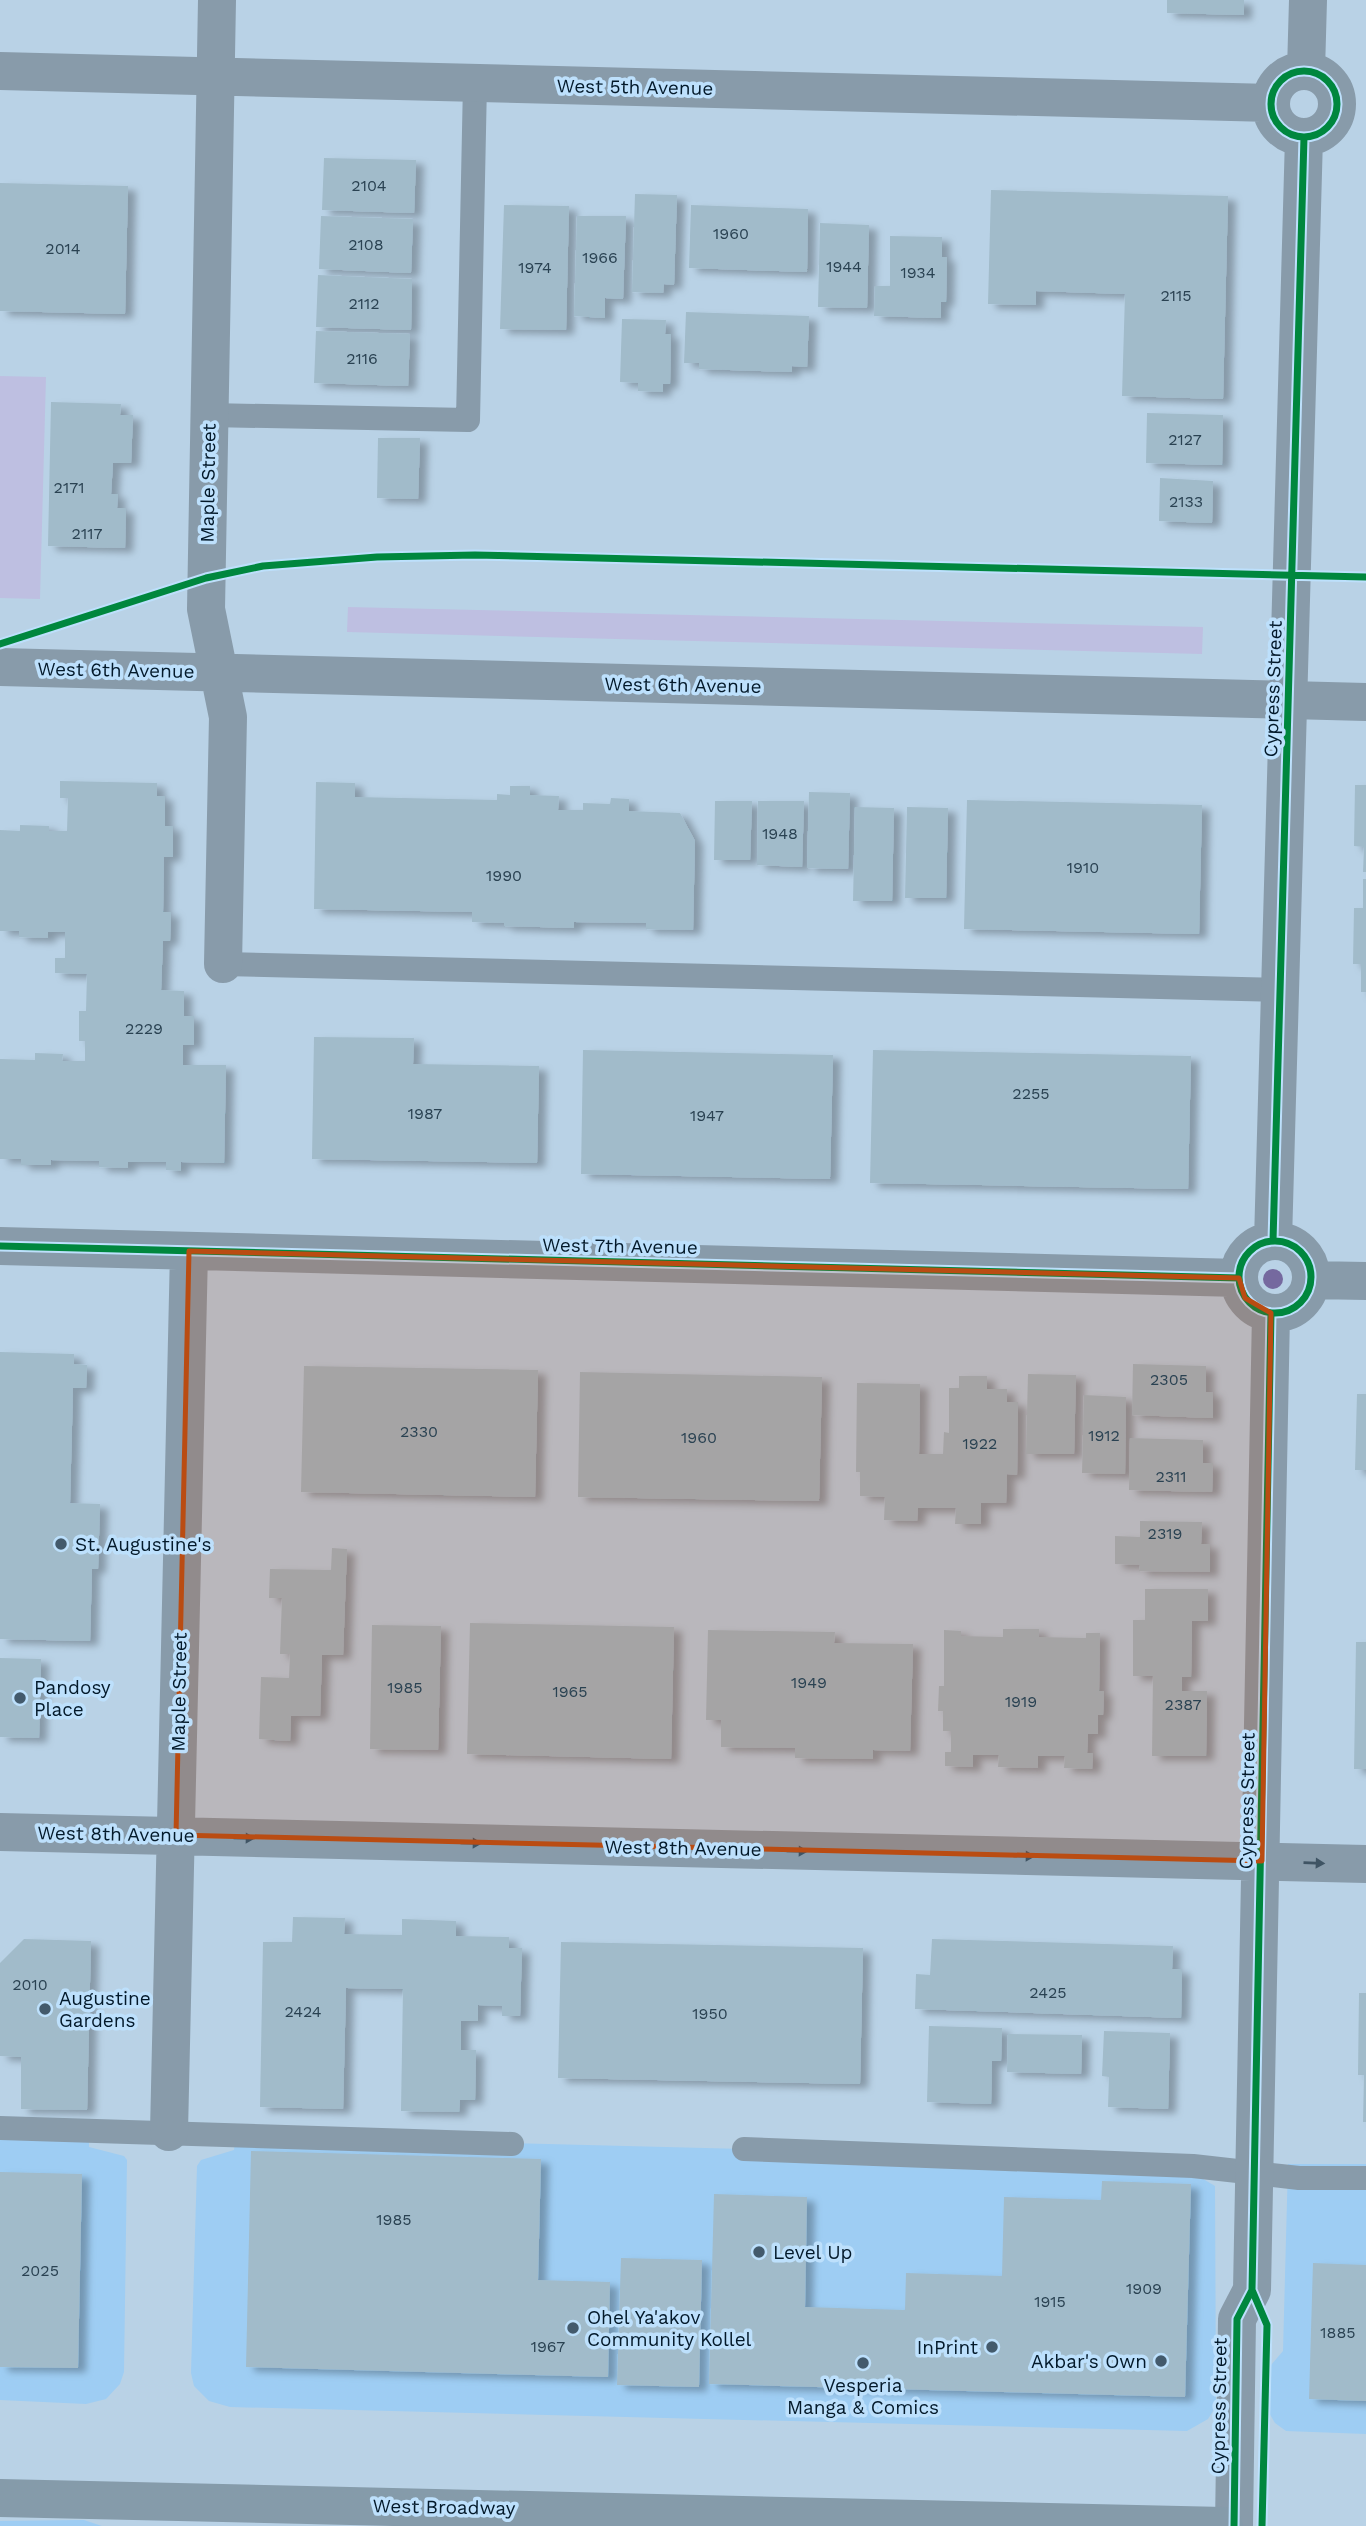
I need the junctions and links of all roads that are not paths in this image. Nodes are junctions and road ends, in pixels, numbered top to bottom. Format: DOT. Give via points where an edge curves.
graph roads {
  1 [pos="217,0"];
  2 [pos="1308,0"];
  3 [pos="0,71"];
  4 [pos="1306,71"];
  5 [pos="216,76"];
  6 [pos="475,83"];
  7 [pos="1270,103"];
  8 [pos="1352,104"];
  9 [pos="1304,138"];
  10 [pos="209,415"];
  11 [pos="0,667"];
  12 [pos="219,673"];
  13 [pos="1288,700"];
  14 [pos="1366,702"];
  15 [pos="223,964"];
  16 [pos="1280,990"];
  17 [pos="1273,1241"];
  18 [pos="0,1246"];
  19 [pos="189,1251"];
  20 [pos="1239,1278"];
  21 [pos="1311,1280"];
  22 [pos="1366,1281"];
  23 [pos="1272,1313"];
  24 [pos="0,1832"];
  25 [pos="176,1835"];
  26 [pos="1262,1861"];
  27 [pos="1366,1864"];
  28 [pos="0,2128"];
  29 [pos="169,2132"];
  30 [pos="512,2144"];
  31 [pos="744,2149"];
  32 [pos="1255,2172"];
  33 [pos="1366,2178"];
  34 [pos="0,2498"];
  35 [pos="160,2516"];
  36 [pos="1186,2524"];
  37 [pos="1224,2526"];
  38 [pos="1234,2526"];
  1 -- 5 [label="street, Maple Street"];
  2 -- 4 [label="street"];
  3 -- 5 [label="street, West 5th Avenue"];
  4 -- 7 [label="street" via="1278,83"];
  4 -- 8 [label="street" via="1325,78 1336,94"];
  5 -- 6 [label="street, West 5th Avenue"];
  5 -- 10 [label="street, Maple Street"];
  6 -- 7 [label="street, West 5th Avenue"];
  6 -- 10 [label="lane" via="468,420"];
  7 -- 9 [label="street" via="1276,123"];
  8 -- 9 [label="street" via="1315,136"];
  9 -- 13 [label="street, Cypress Street"];
  10 -- 12 [label="street, Maple Street" via="206,610"];
  11 -- 12 [label="street, West 6th Avenue"];
  12 -- 13 [label="street, West 6th Avenue"];
  12 -- 15 [label="street, Maple Street" via="228,717"];
  13 -- 14 [label="street, West 6th Avenue"];
  13 -- 16 [label="street, Cypress Street"];
  15 -- 16 [label="lane"];
  16 -- 17 [label="street, Cypress Street"];
  17 -- 20 [label="street" via="1252,1248 1240,1266"];
  17 -- 21 [label="street" via="1285,1242 1305,1256"];
  18 -- 19 [label="street, West 7th Avenue"];
  19 -- 20 [label="street, West 7th Avenue"];
  19 -- 25 [label="street, Maple Street"];
  20 -- 23 [label="street" via="1245,1298"];
  21 -- 22 [label="street"];
  21 -- 23 [label="street" via="1309,1291 1294,1308"];
  23 -- 26 [label="street, Cypress Street"];
  24 -- 25 [label="street, West 8th Avenue"];
  25 -- 26 [label="street, West 8th Avenue, one-way"];
  25 -- 29 [label="street, Maple Street"];
  26 -- 27 [label="street, West 8th Avenue, one-way"];
  26 -- 32 [label="street, Cypress Street"];
  28 -- 29 [label="lane"];
  29 -- 30 [label="lane"];
  31 -- 32 [label="lane"];
  32 -- 33 [label="lane" via="1299,2178"];
  32 -- 38 [label="street, Cypress Street" via="1252,2290 1237,2319"];
  34 -- 35 [label="main road, West Broadway"];
  35 -- 36 [label="main road, West Broadway"];
  36 -- 37 [label="main road, West Broadway"];
}
